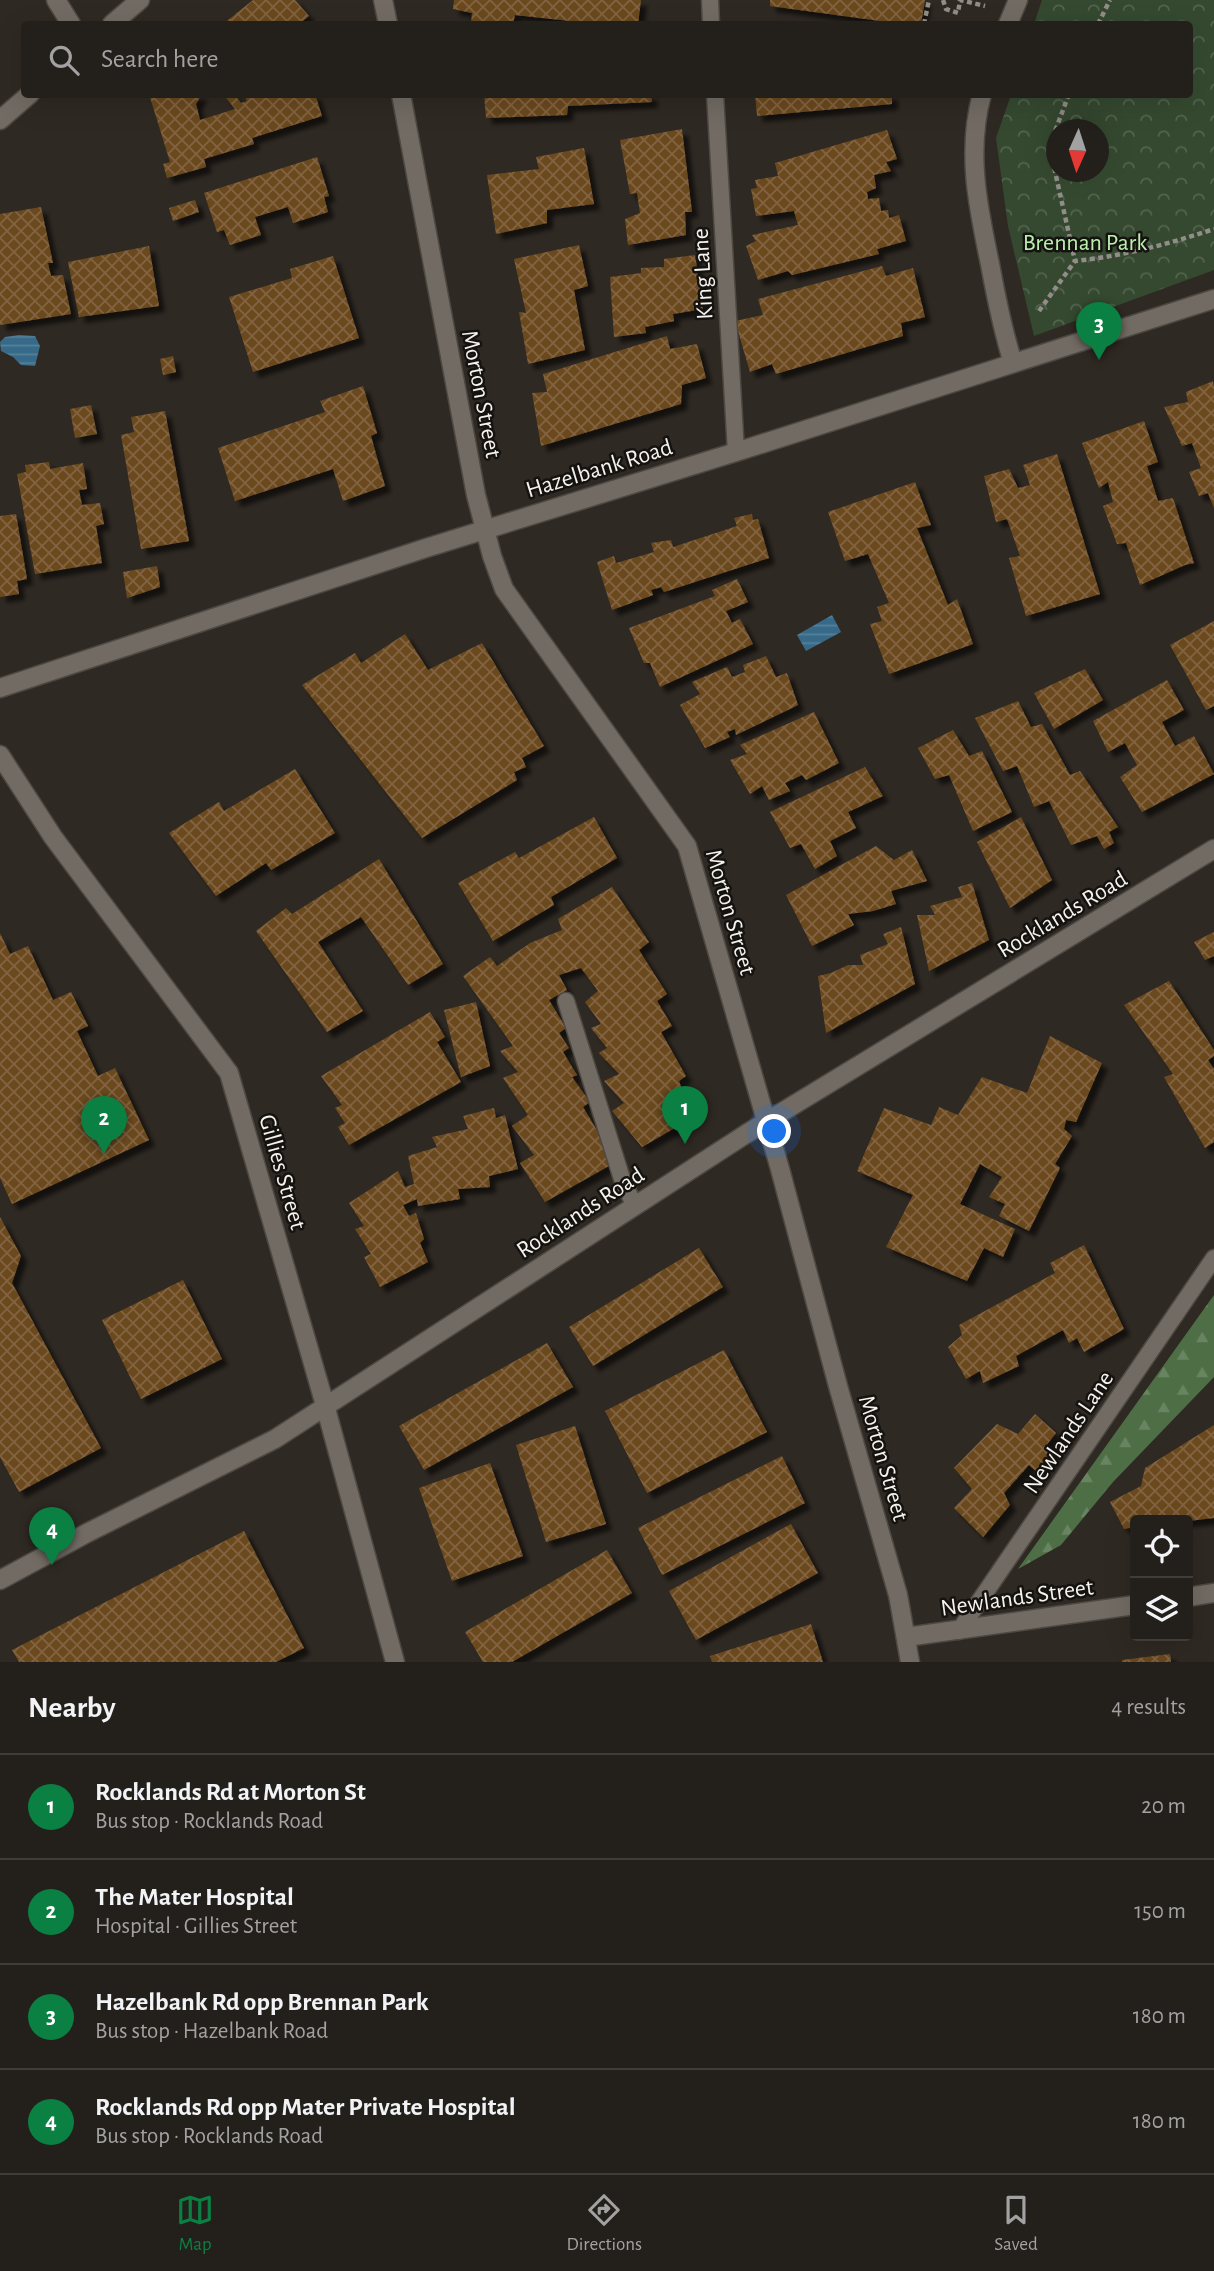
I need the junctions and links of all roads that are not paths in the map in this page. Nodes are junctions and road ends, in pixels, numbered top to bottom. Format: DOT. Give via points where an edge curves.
graph roads {
  1 [pos="56,0"];
  2 [pos="140,0"];
  3 [pos="383,0"];
  4 [pos="710,0"];
  5 [pos="1018,0"];
  6 [pos="69,21"];
  7 [pos="116,21"];
  8 [pos="387,21"];
  9 [pos="711,21"];
  10 [pos="1009,21"];
  11 [pos="25,98"];
  12 [pos="402,98"];
  13 [pos="715,98"];
  14 [pos="981,98"];
  15 [pos="0,120"];
  16 [pos="1214,299"];
  17 [pos="1013,363"];
  18 [pos="736,452"];
  19 [pos="485,529"];
  20 [pos="0,688"];
  21 [pos="0,755"];
  22 [pos="1214,849"];
  23 [pos="566,1001"];
  24 [pos="766,1123"];
  25 [pos="635,1206"];
  26 [pos="1214,1258"];
  27 [pos="325,1405"];
  28 [pos="0,1580"];
  29 [pos="1214,1593"];
  30 [pos="1193,1596"];
  31 [pos="1130,1606"];
  32 [pos="959,1631"];
  33 [pos="906,1637"];
  34 [pos="395,1662"];
  35 [pos="909,1662"];
  1 -- 6 [label="street"];
  2 -- 7 [label="street"];
  3 -- 8 [label="street"];
  4 -- 9 [label="lane"];
  5 -- 10 [label="street"];
  11 -- 15 [label="street"];
  12 -- 19 [label="street, Morton Street"];
  13 -- 18 [label="lane, King Lane"];
  14 -- 17 [label="street" via="973,150 976,196"];
  16 -- 17 [label="street, Hazelbank Road"];
  17 -- 18 [label="street, Hazelbank Road"];
  18 -- 19 [label="street, Hazelbank Road"];
  19 -- 20 [label="street, Hazelbank Road"];
  19 -- 24 [label="street, Morton Street" via="503,589 687,846"];
  21 -- 27 [label="street, Gillies Street" via="53,837 229,1073"];
  22 -- 24 [label="street, Rocklands Road"];
  23 -- 25 [label="lane" via="623,1182"];
  24 -- 25 [label="street, Rocklands Road"];
  24 -- 33 [label="street, Morton Street"];
  25 -- 27 [label="street, Rocklands Road"];
  26 -- 32 [label="lane, Newlands Lane"];
  27 -- 28 [label="street, Rocklands Road" via="275,1439"];
  27 -- 34 [label="street, Gillies Street"];
  29 -- 30 [label="street"];
  31 -- 32 [label="street, Newlands Street"];
  32 -- 33 [label="street, Newlands Street"];
  33 -- 35 [label="street, Morton Street"];
}
